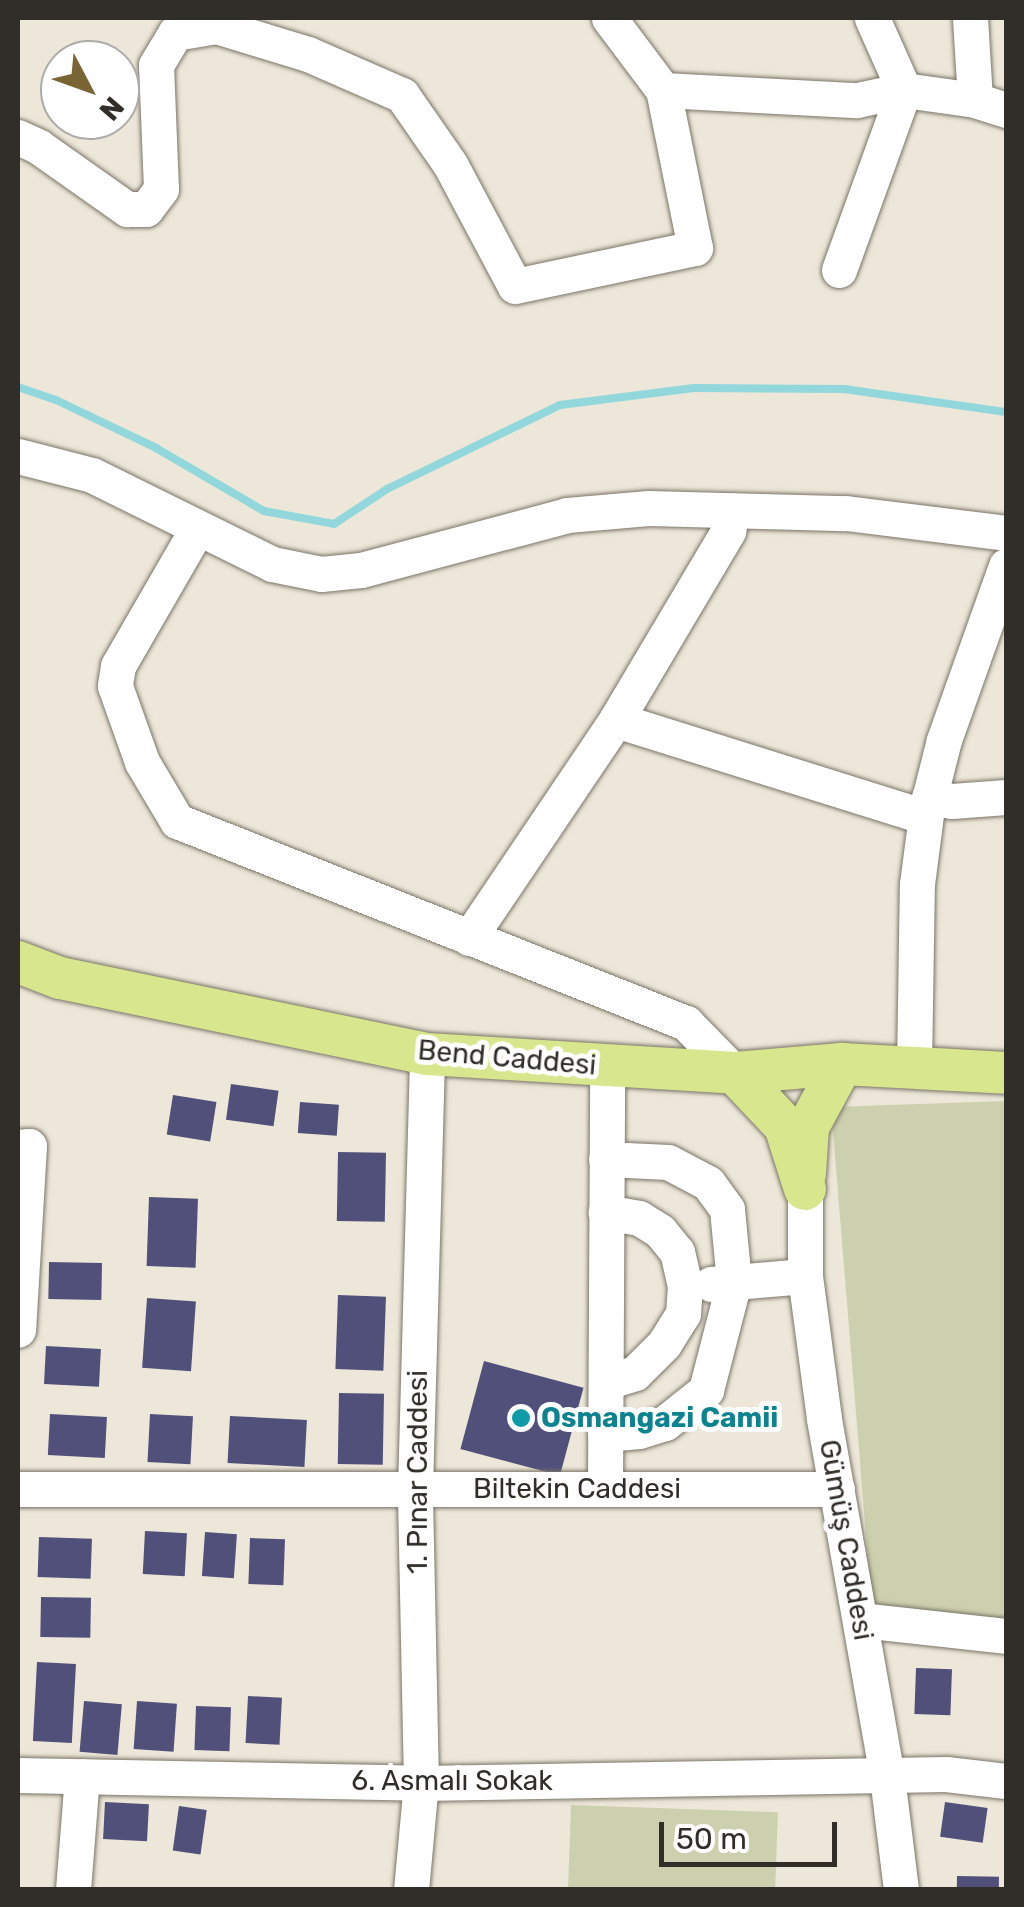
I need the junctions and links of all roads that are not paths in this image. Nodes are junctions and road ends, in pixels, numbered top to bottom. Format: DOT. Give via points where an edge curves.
graph roads {
  1 [pos="609,18"];
  2 [pos="872,18"];
  3 [pos="970,18"];
  4 [pos="663,90"];
  5 [pos="904,90"];
  6 [pos="991,105"];
  7 [pos="18,138"];
  8 [pos="839,270"];
  9 [pos="18,456"];
  10 [pos="732,510"];
  11 [pos="197,528"];
  12 [pos="1006,534"];
  13 [pos="1006,566"];
  14 [pos="616,720"];
  15 [pos="1006,797"];
  16 [pos="927,807"];
  17 [pos="470,938"];
  18 [pos="18,962"];
  19 [pos="427,1054"];
  20 [pos="842,1064"];
  21 [pos="607,1066"];
  22 [pos="914,1068"];
  23 [pos="735,1073"];
  24 [pos="1006,1073"];
  25 [pos="23,1147"];
  26 [pos="606,1159"];
  27 [pos="804,1189"];
  28 [pos="606,1212"];
  29 [pos="806,1276"];
  30 [pos="734,1282"];
  31 [pos="686,1286"];
  32 [pos="18,1330"];
  33 [pos="606,1382"];
  34 [pos="605,1434"];
  35 [pos="18,1489"];
  36 [pos="415,1489"];
  37 [pos="605,1489"];
  38 [pos="837,1490"];
  39 [pos="861,1620"];
  40 [pos="1006,1636"];
  41 [pos="18,1775"];
  42 [pos="82,1776"];
  43 [pos="887,1777"];
  44 [pos="1006,1782"];
  45 [pos="421,1783"];
  46 [pos="73,1890"];
  47 [pos="410,1890"];
  48 [pos="901,1890"];
  1 -- 4 [label="street"];
  2 -- 5 [label="street"];
  3 -- 6 [label="street"];
  4 -- 5 [label="street" via="856,100"];
  4 -- 7 [label="street" via="696,248 515,286 450,164 402,95 308,54 216,26 175,33 156,65 161,190 146,209 126,209"];
  5 -- 6 [label="street"];
  5 -- 8 [label="street"];
  9 -- 11 [label="street" via="92,475"];
  10 -- 11 [label="street" via="567,515 361,570 321,574 272,564"];
  10 -- 12 [label="street" via="846,512"];
  10 -- 14 [label="street" via="728,531"];
  11 -- 17 [label="street" via="118,666 115,686 142,762 168,810 196,831"];
  13 -- 16 [label="street"];
  14 -- 16 [label="street"];
  14 -- 17 [label="street"];
  15 -- 16 [label="street"];
  16 -- 22 [label="street" via="917,884"];
  17 -- 23 [label="street" via="686,1024"];
  18 -- 19 [label="main road, Bend Caddesi" via="60,978"];
  19 -- 21 [label="main road, Bend Caddesi"];
  19 -- 36 [label="street, 1. Pınar Caddesi"];
  20 -- 22 [label="main road, Bend Caddesi"];
  20 -- 23 [label="main road, Bend Caddesi"];
  20 -- 27 [label="main road" via="808,1127"];
  21 -- 23 [label="main road, Bend Caddesi"];
  21 -- 26 [label="street"];
  22 -- 24 [label="main road, Bend Caddesi"];
  23 -- 27 [label="main road" via="784,1126"];
  25 -- 32 [label="street"];
  26 -- 28 [label="street"];
  26 -- 30 [label="street" via="668,1162 708,1183 727,1209"];
  27 -- 29 [label="street, Gümüş Caddesi"];
  28 -- 31 [label="street" via="639,1218 660,1231 677,1252"];
  28 -- 33 [label="street"];
  29 -- 30 [label="street"];
  29 -- 38 [label="street, Gümüş Caddesi"];
  30 -- 31 [label="street"];
  30 -- 34 [label="street" via="706,1390 665,1423"];
  31 -- 33 [label="street" via="682,1314 664,1344 635,1373"];
  33 -- 34 [label="street"];
  34 -- 37 [label="street"];
  35 -- 36 [label="street, Biltekin Caddesi"];
  36 -- 37 [label="street, Biltekin Caddesi"];
  36 -- 45 [label="street, 1. Pınar Caddesi"];
  37 -- 38 [label="street, Biltekin Caddesi"];
  38 -- 39 [label="street, Gümüş Caddesi"];
  39 -- 40 [label="street"];
  39 -- 43 [label="street, Gümüş Caddesi"];
  41 -- 42 [label="street, 6. Asmalı Sokak"];
  42 -- 45 [label="street, 6. Asmalı Sokak"];
  42 -- 46 [label="street"];
  43 -- 44 [label="street, 6. Asmalı Sokak" via="946,1774"];
  43 -- 45 [label="street, 6. Asmalı Sokak"];
  43 -- 48 [label="street, Gümüş Caddesi"];
  45 -- 47 [label="street, 1. Pınar Caddesi"];
}
